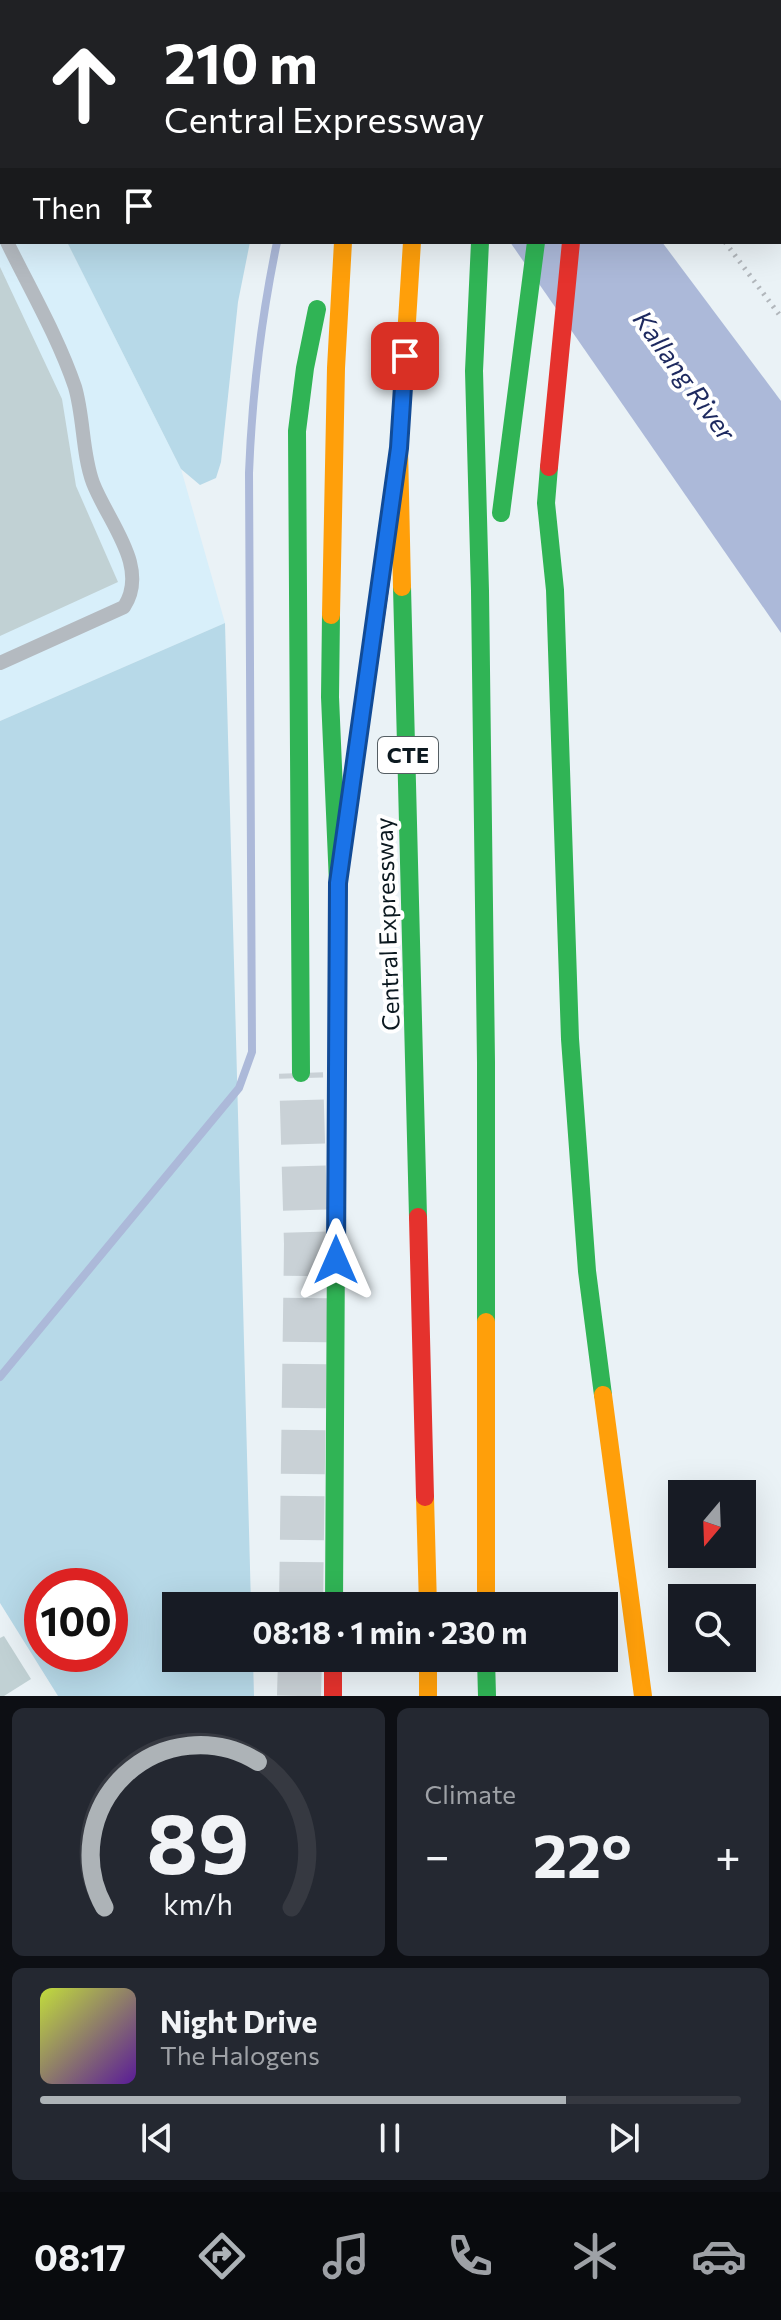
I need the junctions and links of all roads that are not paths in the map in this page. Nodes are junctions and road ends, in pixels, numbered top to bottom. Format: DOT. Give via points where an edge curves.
graph roads {
  1 [pos="8,244"];
  2 [pos="331,244"];
  3 [pos="343,244"];
  4 [pos="412,244"];
  5 [pos="480,244"];
  6 [pos="536,244"];
  7 [pos="571,244"];
  8 [pos="399,448"];
  9 [pos="566,523"];
  10 [pos="555,590"];
  11 [pos="0,663"];
  12 [pos="481,678"];
  13 [pos="338,883"];
  14 [pos="301,1073"];
  15 [pos="334,1592"];
  16 [pos="428,1592"];
  17 [pos="486,1592"];
  18 [pos="333,1672"];
  19 [pos="428,1672"];
  20 [pos="486,1672"];
  21 [pos="333,1696"];
  22 [pos="428,1696"];
  23 [pos="487,1696"];
  24 [pos="643,1696"];
  1 -- 11 [label="lane" via="76,390 92,481 134,577 124,607"];
  2 -- 14 [label="highway" via="297,431"];
  3 -- 13 [label="highway" via="330,697"];
  4 -- 8 [label="highway, Central Expressway / CTE"];
  5 -- 12 [label="highway" via="474,371"];
  6 -- 12 [label="highway"];
  7 -- 10 [label="highway" via="546,503"];
  8 -- 13 [label="highway"];
  8 -- 16 [label="highway, Central Expressway / CTE"];
  9 -- 10 [label="highway"];
  10 -- 24 [label="highway" via="570,1039 587,1271"];
  12 -- 17 [label="highway"];
  13 -- 15 [label="highway"];
  18 -- 21 [label="highway"];
  19 -- 22 [label="highway"];
  20 -- 23 [label="highway"];
}
